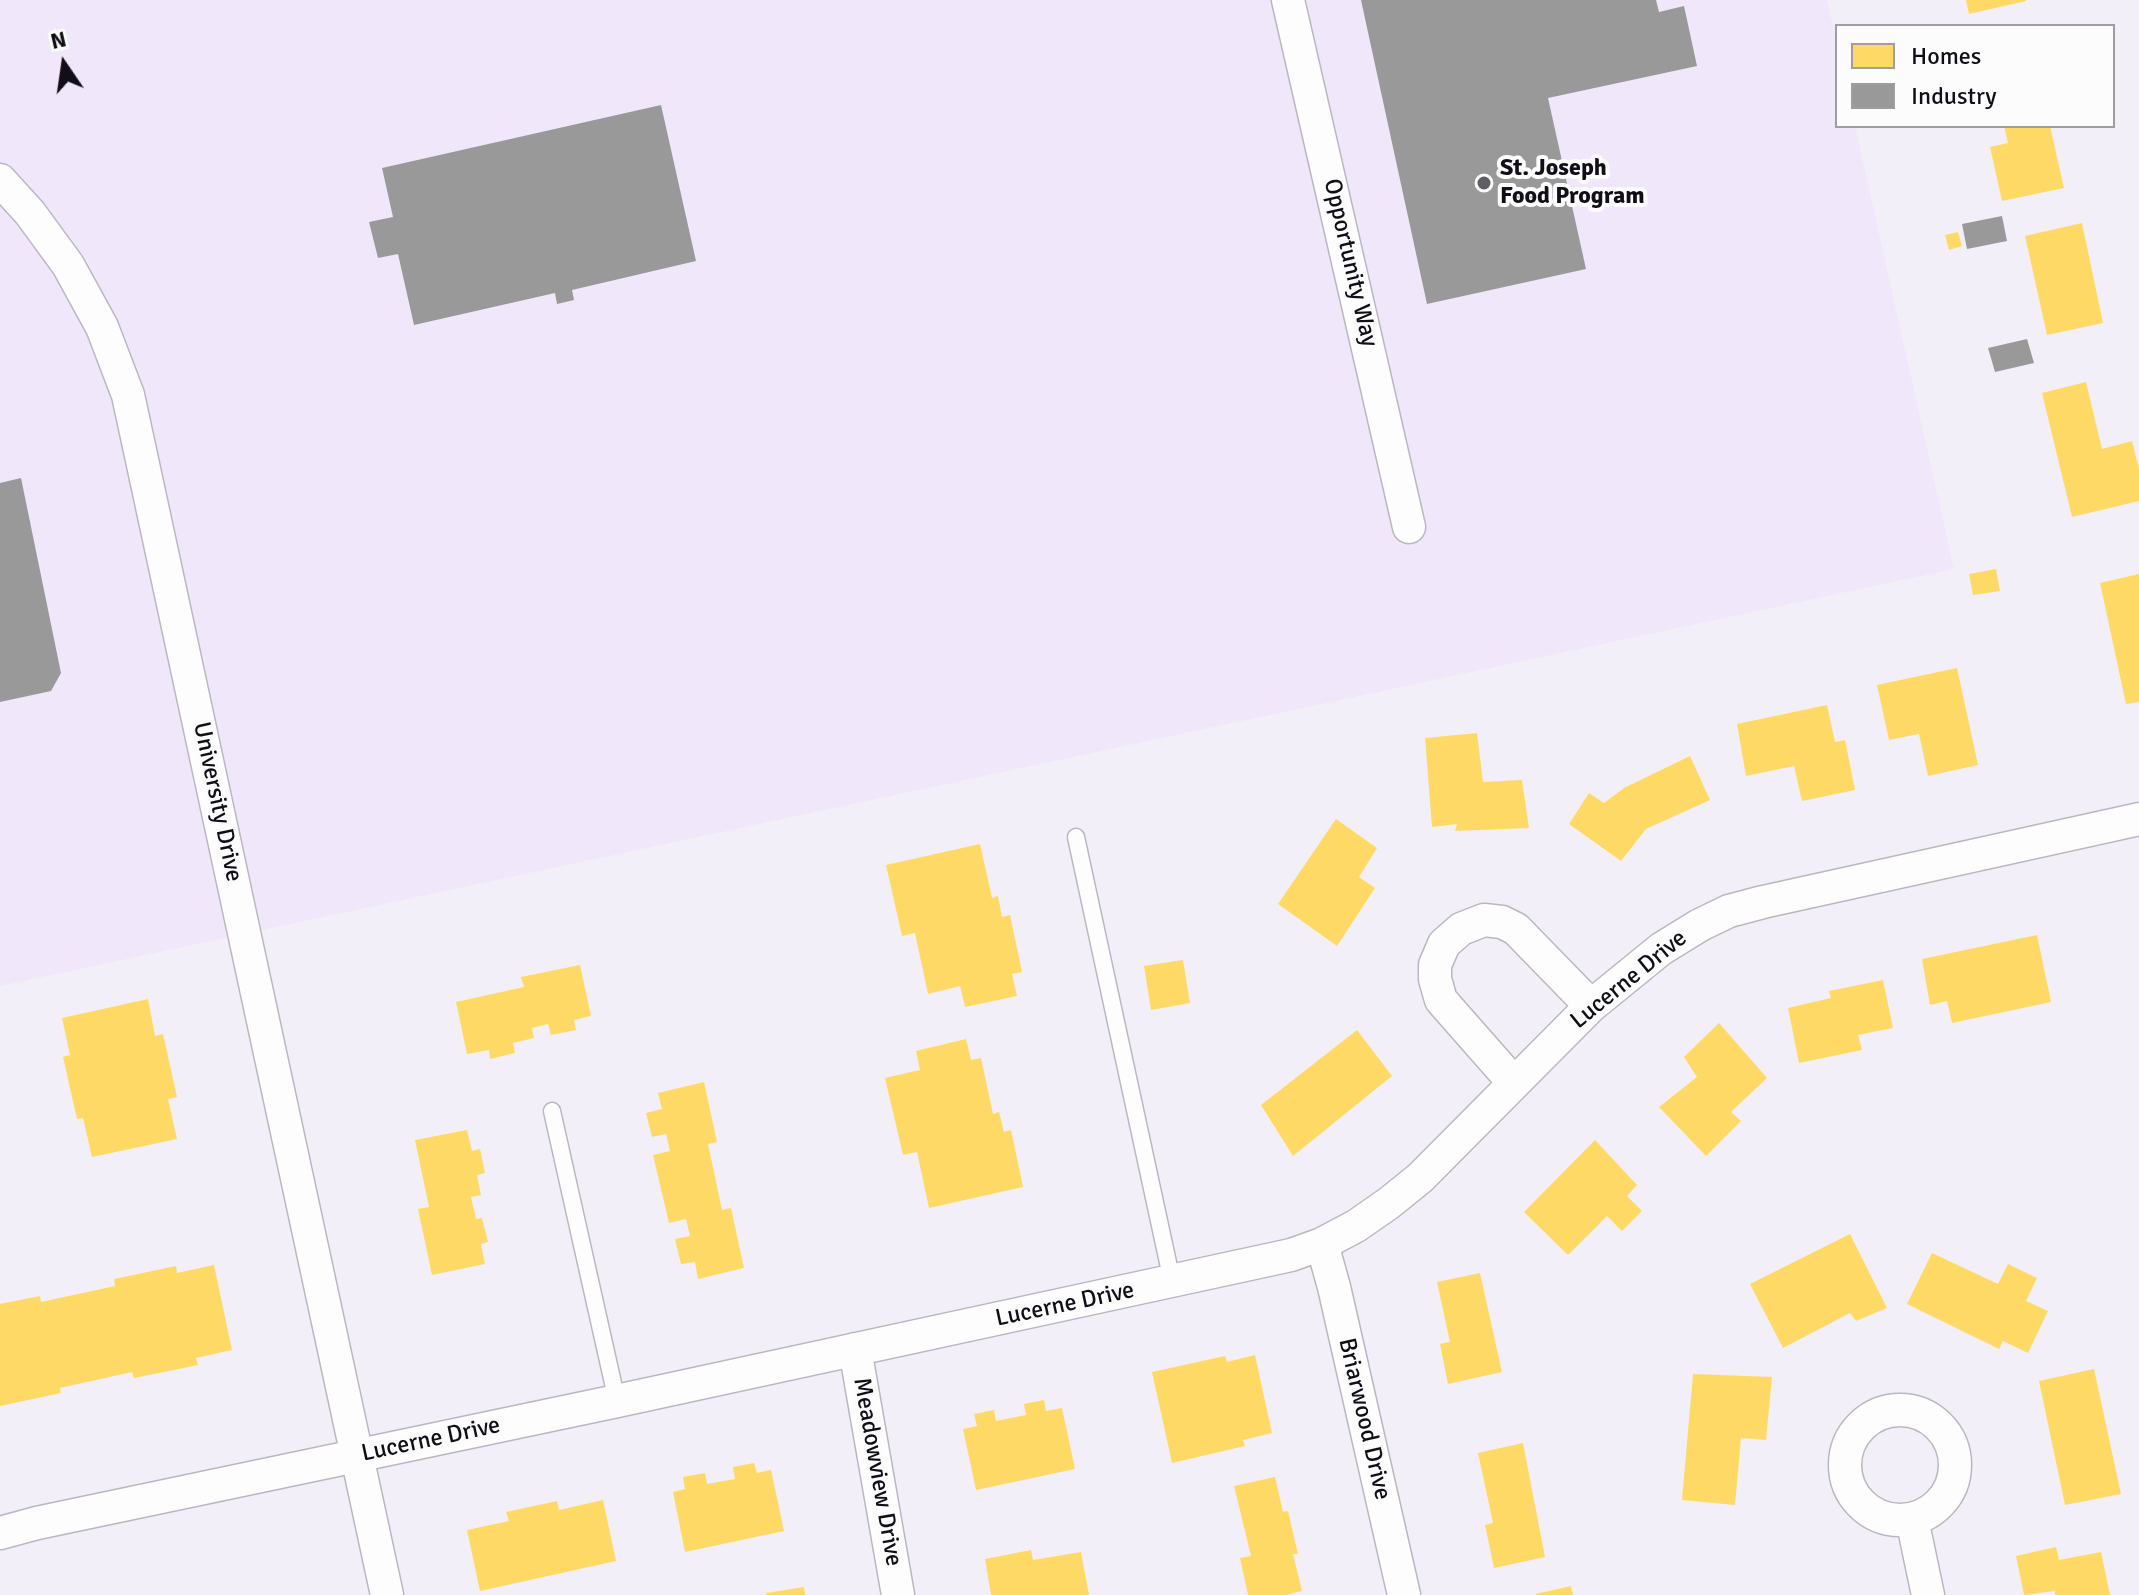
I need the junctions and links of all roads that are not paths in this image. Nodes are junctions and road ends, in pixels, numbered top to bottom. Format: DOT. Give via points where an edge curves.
graph roads {
  1 [pos="1288,0"];
  2 [pos="0,180"];
  3 [pos="1409,527"];
  4 [pos="2139,819"];
  5 [pos="1076,837"];
  6 [pos="1591,1006"];
  7 [pos="1514,1083"];
  8 [pos="552,1111"];
  9 [pos="1322,1244"];
  10 [pos="1172,1281"];
  11 [pos="855,1349"];
  12 [pos="617,1401"];
  13 [pos="356,1456"];
  14 [pos="1912,1519"];
  15 [pos="0,1533"];
  16 [pos="387,1595"];
  17 [pos="898,1595"];
  18 [pos="1404,1595"];
  19 [pos="1928,1595"];
  1 -- 3 [label="street, Opportunity Way"];
  2 -- 13 [label="street, University Drive" via="68,265 102,327 128,395"];
  4 -- 6 [label="street, Lucerne Drive" via="1729,911 1661,949"];
  5 -- 10 [label="lane"];
  6 -- 7 [label="street, Lucerne Drive"];
  6 -- 7 [label="street" via="1516,929 1502,922 1484,920 1461,929 1444,944 1435,965 1441,1000"];
  7 -- 9 [label="street, Lucerne Drive" via="1420,1178 1356,1226"];
  8 -- 12 [label="lane"];
  9 -- 10 [label="street, Lucerne Drive"];
  9 -- 18 [label="street, Briarwood Drive"];
  10 -- 11 [label="street, Lucerne Drive"];
  11 -- 12 [label="street, Lucerne Drive"];
  11 -- 17 [label="street, Meadowview Drive"];
  12 -- 13 [label="street, Lucerne Drive"];
  13 -- 15 [label="street, Lucerne Drive"];
  13 -- 16 [label="street, University Drive"];
  14 -- 19 [label="street"];
}
